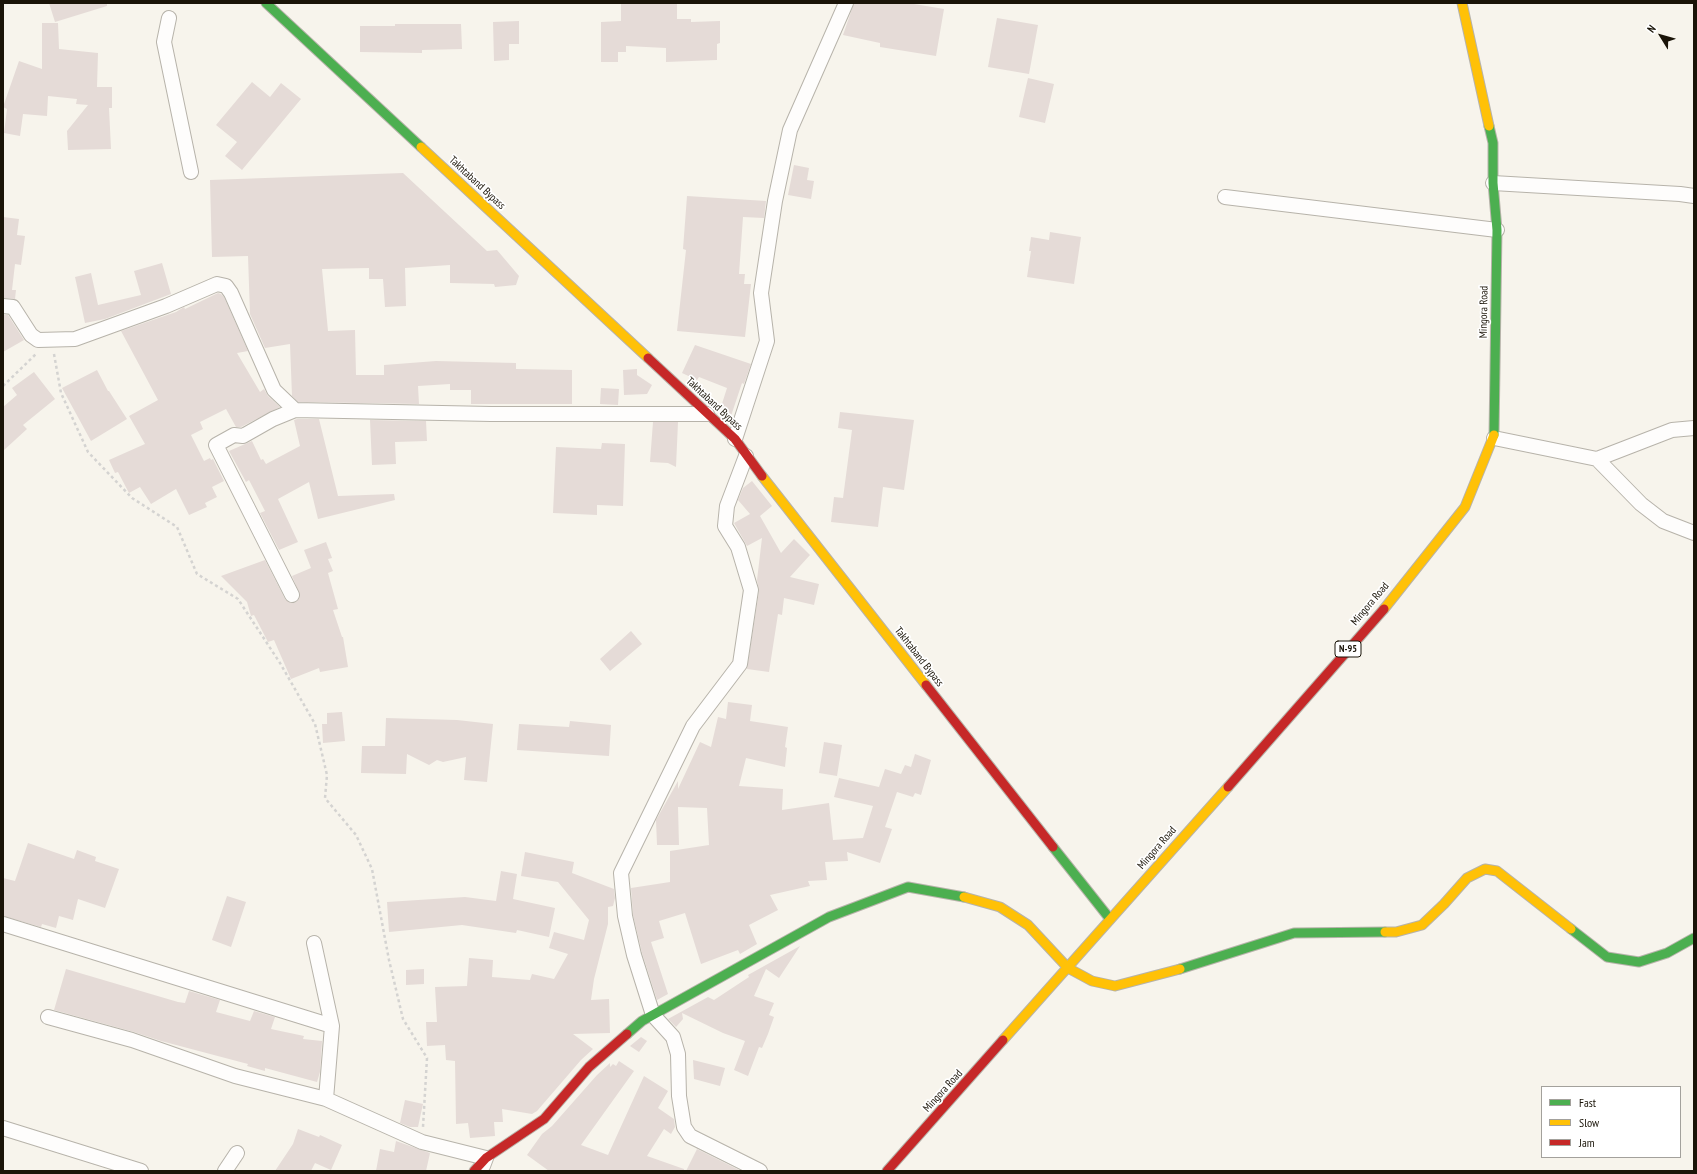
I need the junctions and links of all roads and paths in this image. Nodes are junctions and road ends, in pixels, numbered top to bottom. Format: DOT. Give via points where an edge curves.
graph roads {
  1 [pos="266,3"];
  2 [pos="846,3"];
  3 [pos="1466,5"];
  4 [pos="168,18"];
  5 [pos="191,172"];
  6 [pos="1493,183"];
  7 [pos="1694,196"];
  8 [pos="1225,197"];
  9 [pos="1497,230"];
  10 [pos="3,306"];
  11 [pos="51,340"];
  12 [pos="3,386"];
  13 [pos="295,410"];
  14 [pos="707,414"];
  15 [pos="1694,428"];
  16 [pos="1494,438"];
  17 [pos="735,439"];
  18 [pos="746,456"];
  19 [pos="1597,459"];
  20 [pos="1694,532"];
  21 [pos="292,595"];
  22 [pos="1110,919"];
  23 [pos="3,924"];
  24 [pos="1694,938"];
  25 [pos="314,943"];
  26 [pos="1068,968"];
  27 [pos="653,1015"];
  28 [pos="48,1017"];
  29 [pos="332,1026"];
  30 [pos="326,1099"];
  31 [pos="3,1128"];
  32 [pos="422,1142"];
  33 [pos="237,1153"];
  34 [pos="484,1165"];
  35 [pos="142,1171"];
  36 [pos="225,1171"];
  37 [pos="474,1171"];
  38 [pos="760,1171"];
  39 [pos="887,1171"];
  1 -- 14 [label="main road, Takhtaband Bypass"];
  2 -- 17 [label="street" via="790,130 775,201 761,293 767,341"];
  3 -- 6 [label="main road, Mingora Road / N-95" via="1493,143"];
  4 -- 5 [label="street" via="164,42"];
  6 -- 7 [label="street"];
  6 -- 9 [label="main road, Mingora Road / N-95"];
  8 -- 9 [label="street"];
  9 -- 16 [label="main road, Mingora Road / N-95"];
  10 -- 11 [label="street" via="13,307 31,335 38,340"];
  11 -- 12 [label="path"];
  11 -- 13 [label="street" via="75,339 166,306 217,284 226,286 274,390"];
  11 -- 32 [label="path" via="61,393 88,452 132,498 177,527 197,574 238,599 280,663 315,724 327,775 325,798 356,836 372,869 403,1019 426,1058"];
  13 -- 14 [label="street" via="491,414"];
  13 -- 21 [label="street" via="243,436 234,435 216,445"];
  14 -- 17 [label="main road, Takhtaband Bypass"];
  15 -- 19 [label="street" via="1672,430"];
  16 -- 19 [label="street"];
  16 -- 22 [label="main road, Mingora Road / N-95" via="1465,507 1384,608"];
  17 -- 18 [label="main road, Takhtaband Bypass"];
  18 -- 22 [label="main road, Takhtaband Bypass"];
  18 -- 27 [label="street" via="727,506 725,526 738,547 752,590 740,664 693,726 621,873 634,956"];
  19 -- 20 [label="street" via="1641,504 1663,521"];
  22 -- 26 [label="main road, Mingora Road / N-95"];
  23 -- 29 [label="street"];
  24 -- 26 [label="main road" via="1667,953 1639,962 1607,957 1498,871 1485,869 1467,878 1422,925 1396,932 1294,933 1115,986 1092,981"];
  25 -- 29 [label="street"];
  26 -- 27 [label="main road" via="1028,925 1000,907 964,897 908,887 829,917"];
  26 -- 39 [label="main road, Mingora Road / N-95"];
  27 -- 34 [label="main road" via="642,1021 589,1067 544,1119"];
  27 -- 38 [label="street" via="673,1037 678,1054 679,1096 684,1127 690,1136"];
  28 -- 30 [label="street" via="132,1040 235,1076"];
  29 -- 30 [label="street"];
  30 -- 32 [label="street"];
  31 -- 35 [label="street"];
  32 -- 34 [label="street"];
  33 -- 36 [label="street"];
  34 -- 37 [label="main road"];
}
